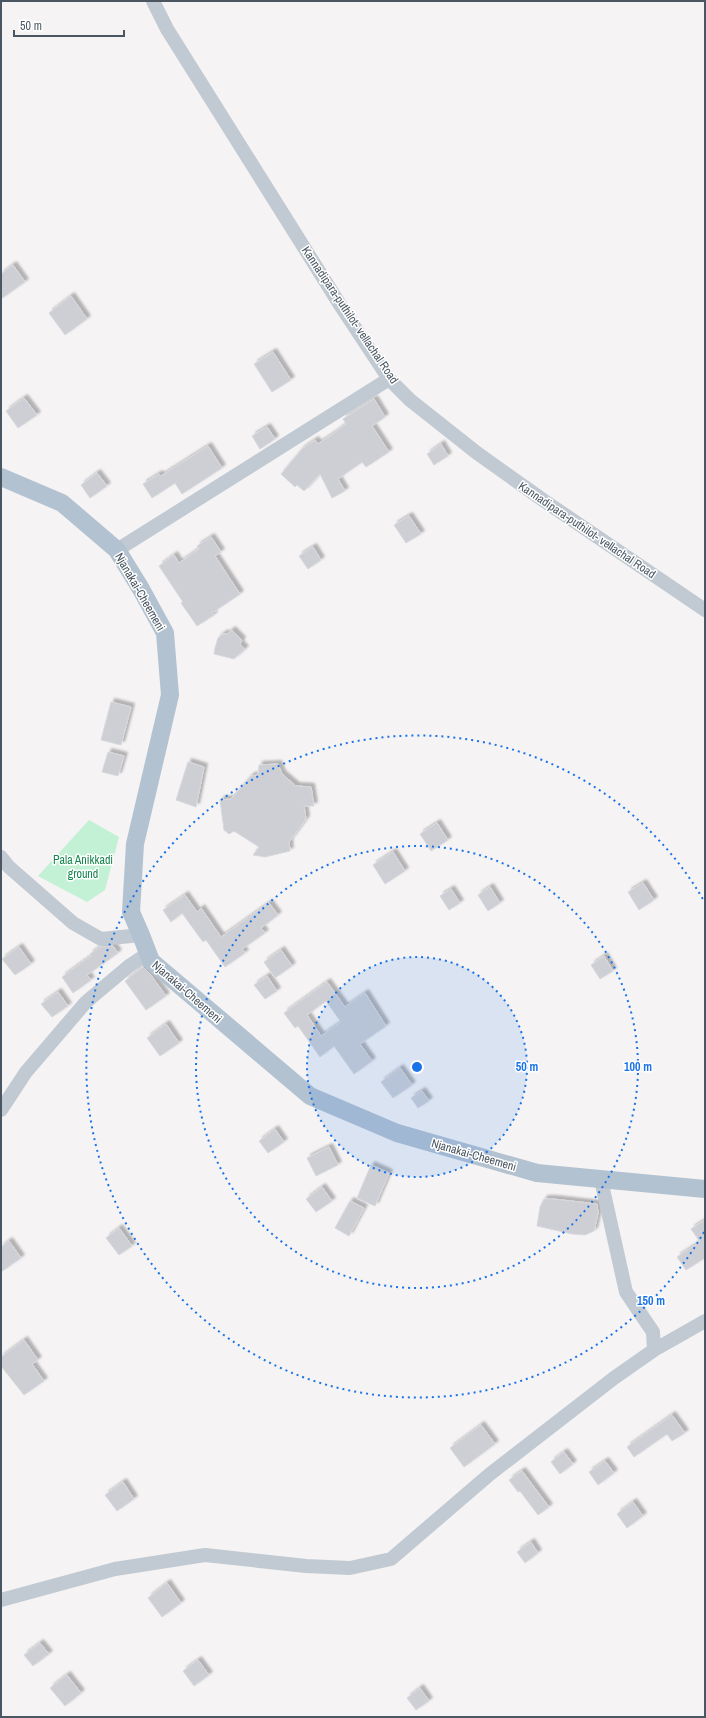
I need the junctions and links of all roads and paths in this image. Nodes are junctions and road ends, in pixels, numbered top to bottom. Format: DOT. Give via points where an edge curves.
graph roads {
  1 [pos="153,1"];
  2 [pos="389,379"];
  3 [pos="1,477"];
  4 [pos="116,550"];
  5 [pos="705,610"];
  6 [pos="1,858"];
  7 [pos="142,935"];
  8 [pos="147,954"];
  9 [pos="1,1110"];
  10 [pos="601,1180"];
  11 [pos="705,1189"];
  12 [pos="705,1321"];
  13 [pos="654,1350"];
  14 [pos="1,1600"];
  1 -- 2 [label="street, Kannadipara-puthilot- vellachal Road" via="171,35"];
  2 -- 4 [label="street"];
  2 -- 5 [label="street, Kannadipara-puthilot- vellachal Road" via="410,400 477,454"];
  3 -- 4 [label="main road, Njanakai-Cheemeni" via="62,503"];
  4 -- 7 [label="main road, Njanakai-Cheemeni" via="165,633 170,695 135,844 131,912"];
  6 -- 7 [label="street" via="73,923 101,939"];
  7 -- 8 [label="main road, Njanakai-Cheemeni"];
  8 -- 9 [label="street" via="86,1002 26,1072"];
  8 -- 10 [label="main road, Njanakai-Cheemeni" via="150,961 310,1096 404,1136 537,1173"];
  10 -- 11 [label="main road, Njanakai-Cheemeni"];
  10 -- 13 [label="street" via="626,1292 653,1332"];
  12 -- 13 [label="street"];
  13 -- 14 [label="street" via="490,1474 391,1559 350,1568 205,1555 116,1569"];
}
